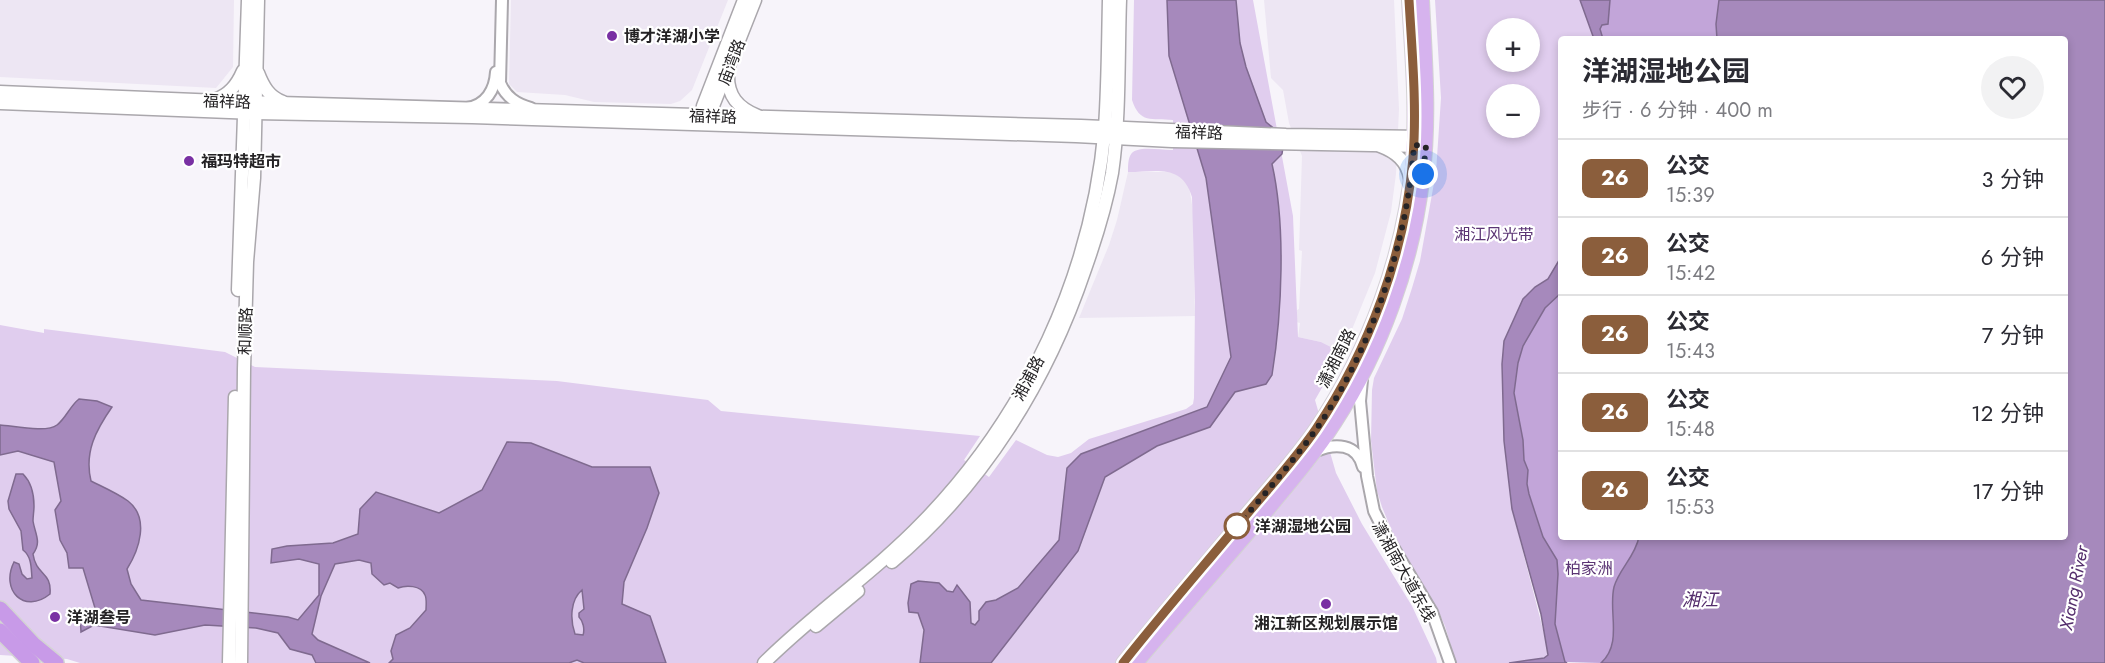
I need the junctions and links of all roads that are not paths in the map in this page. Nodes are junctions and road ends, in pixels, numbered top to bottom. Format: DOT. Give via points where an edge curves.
graph roads {
  1 [pos="248,0"];
  2 [pos="258,0"];
  3 [pos="500,0"];
  4 [pos="744,0"];
  5 [pos="755,0"];
  6 [pos="1109,0"];
  7 [pos="1120,0"];
  8 [pos="1409,0"];
  9 [pos="1422,0"];
  10 [pos="731,62"];
  11 [pos="251,64"];
  12 [pos="713,81"];
  13 [pos="0,92"];
  14 [pos="1111,98"];
  15 [pos="0,103"];
  16 [pos="209,106"];
  17 [pos="250,107"];
  18 [pos="291,108"];
  19 [pos="463,108"];
  20 [pos="1414,109"];
  21 [pos="537,110"];
  22 [pos="671,114"];
  23 [pos="762,118"];
  24 [pos="705,120"];
  25 [pos="1076,131"];
  26 [pos="1110,133"];
  27 [pos="1149,135"];
  28 [pos="1385,136"];
  29 [pos="1288,139"];
  30 [pos="1420,141"];
  31 [pos="242,142"];
  32 [pos="1367,145"];
  33 [pos="254,148"];
  34 [pos="1100,163"];
  35 [pos="1112,171"];
  36 [pos="1410,184"];
  37 [pos="1365,366"];
  38 [pos="1316,451"];
  39 [pos="236,584"];
  40 [pos="0,609"];
  41 [pos="0,631"];
  42 [pos="235,639"];
  43 [pos="32,663"];
  44 [pos="56,663"];
  45 [pos="229,663"];
  46 [pos="241,663"];
  47 [pos="764,663"];
  48 [pos="776,663"];
  49 [pos="1123,663"];
  50 [pos="1136,663"];
  51 [pos="1448,663"];
  1 -- 11 [label="main road, 和顺路"];
  2 -- 11 [label="main road, 和顺路"];
  3 -- 19 [label="street" via="494,88 479,104"];
  3 -- 21 [label="street" via="500,83 513,101"];
  4 -- 12 [label="main road, 庙湾路"];
  5 -- 10 [label="main road, 庙湾路"];
  6 -- 14 [label="main road, 湘浦路"];
  7 -- 14 [label="main road, 湘浦路"];
  8 -- 20 [label="main road, 潇湘南路"];
  9 -- 30 [label="main road, 潇湘南路" via="1426,84"];
  10 -- 23 [label="main road" via="728,80 733,99"];
  10 -- 24 [label="main road, 庙湾路"];
  11 -- 16 [label="main road" via="235,86"];
  11 -- 17 [label="main road, 和顺路"];
  11 -- 18 [label="main road" via="269,93"];
  12 -- 22 [label="main road" via="692,107"];
  12 -- 24 [label="main road, 庙湾路"];
  13 -- 16 [label="main road, 福祥路"];
  14 -- 25 [label="main road" via="1095,119"];
  14 -- 26 [label="main road, 湘浦路"];
  14 -- 27 [label="main road" via="1128,121"];
  15 -- 16 [label="main road, 福祥路"];
  16 -- 17 [label="main road, 福祥路"];
  16 -- 31 [label="main road" via="232,120"];
  17 -- 18 [label="main road, 福祥路"];
  17 -- 31 [label="main road, 和顺路"];
  17 -- 33 [label="main road, 和顺路"];
  18 -- 19 [label="main road, 福祥路"];
  18 -- 24 [label="main road, 福祥路"];
  18 -- 33 [label="main road" via="268,119"];
  19 -- 21 [label="main road, 福祥路"];
  20 -- 28 [label="main road" via="1410,124"];
  20 -- 30 [label="main road, 潇湘南路"];
  21 -- 22 [label="main road, 福祥路"];
  22 -- 24 [label="main road, 福祥路"];
  23 -- 24 [label="main road, 福祥路"];
  23 -- 25 [label="main road, 福祥路"];
  24 -- 25 [label="main road, 福祥路"];
  25 -- 26 [label="main road, 福祥路"];
  25 -- 34 [label="main road" via="1094,144"];
  26 -- 27 [label="main road, 福祥路"];
  26 -- 34 [label="main road, 湘浦路"];
  26 -- 35 [label="main road, 湘浦路"];
  27 -- 29 [label="main road, 福祥路"];
  27 -- 35 [label="main road" via="1124,146"];
  28 -- 29 [label="main road, 福祥路"];
  28 -- 30 [label="main road, 福祥路"];
  29 -- 32 [label="main road, 福祥路"];
  30 -- 32 [label="main road, 福祥路"];
  30 -- 36 [label="main road, 潇湘南路"];
  30 -- 37 [label="main road, 潇湘南路" via="1422,184 1405,266"];
  31 -- 39 [label="main road, 和顺路"];
  32 -- 36 [label="main road" via="1388,149 1401,159"];
  33 -- 39 [label="main road, 和顺路"];
  34 -- 47 [label="main road, 湘浦路" via="1085,237 1064,306 1000,428 960,481 911,534"];
  35 -- 48 [label="main road, 湘浦路" via="1097,234 1068,319 1032,392 1003,439 937,520"];
  36 -- 49 [label="main road, 潇湘南路" via="1394,259 1376,314 1351,370 1290,464"];
  37 -- 38 [label="main road, 潇湘南路"];
  37 -- 51 [label="street, 潇湘南大道东线" via="1360,401 1369,494 1386,535 1432,612"];
  38 -- 50 [label="main road, 潇湘南路"];
  38 -- 51 [label="street, 潇湘南大道东线" via="1339,445 1359,456 1371,512 1431,617"];
  39 -- 42 [label="main road, 和顺路"];
  40 -- 44 [label="highway"];
  41 -- 43 [label="highway"];
  42 -- 45 [label="main road, 和顺路"];
  42 -- 46 [label="main road, 和顺路"];
}
